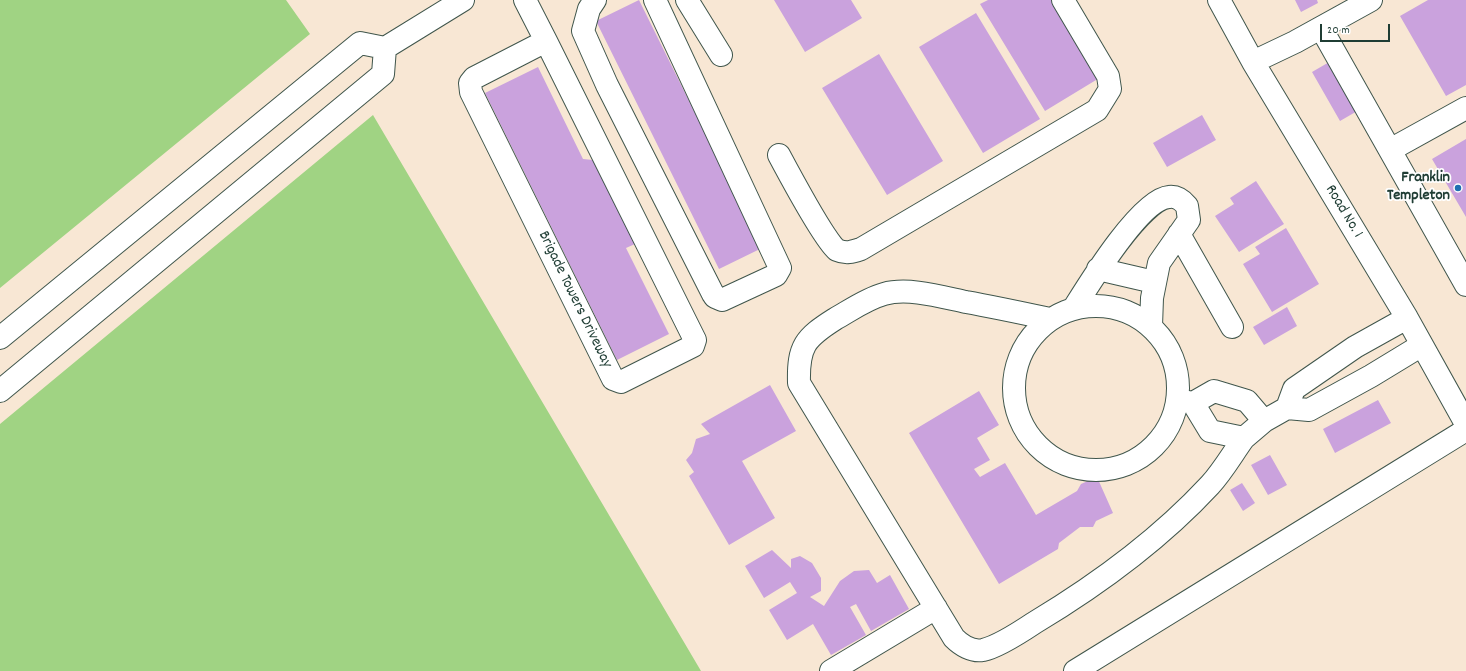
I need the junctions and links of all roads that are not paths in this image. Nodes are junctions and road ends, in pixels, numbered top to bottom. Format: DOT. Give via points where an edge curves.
graph roads {
  1 [pos="463,0"];
  2 [pos="525,0"];
  3 [pos="595,0"];
  4 [pos="655,0"];
  5 [pos="687,0"];
  6 [pos="1063,0"];
  7 [pos="1219,0"];
  8 [pos="1371,0"];
  9 [pos="1321,28"];
  10 [pos="546,41"];
  11 [pos="385,48"];
  12 [pos="721,55"];
  13 [pos="1253,62"];
  14 [pos="1466,108"];
  15 [pos="1390,150"];
  16 [pos="779,155"];
  17 [pos="1179,234"];
  18 [pos="1098,269"];
  19 [pos="1154,282"];
  20 [pos="1466,285"];
  21 [pos="1074,308"];
  22 [pos="1407,318"];
  23 [pos="1050,319"];
  24 [pos="1151,326"];
  25 [pos="1232,327"];
  26 [pos="0,338"];
  27 [pos="1422,345"];
  28 [pos="0,391"];
  29 [pos="1185,402"];
  30 [pos="1287,408"];
  31 [pos="1264,421"];
  32 [pos="1466,424"];
  33 [pos="1466,430"];
  34 [pos="1244,438"];
  35 [pos="936,608"];
  36 [pos="831,671"];
  37 [pos="1075,671"];
  1 -- 11 [label="street"];
  2 -- 10 [label="street, Brigade Towers Driveway"];
  3 -- 4 [label="street" via="589,9 583,31 607,85 713,294 722,300 776,275 780,268"];
  5 -- 12 [label="street"];
  6 -- 16 [label="street" via="1108,76 1110,89 1097,110 861,249 848,253 836,250"];
  7 -- 13 [label="street, Road No. 1"];
  8 -- 9 [label="street"];
  9 -- 13 [label="street"];
  9 -- 15 [label="street"];
  10 -- 10 [label="street, Brigade Towers Driveway" via="695,340 693,346 621,382 613,379 471,92 470,83 474,78"];
  11 -- 26 [label="street" via="360,44"];
  11 -- 28 [label="street" via="383,74"];
  13 -- 22 [label="street, Road No. 1"];
  14 -- 15 [label="street"];
  15 -- 20 [label="street"];
  17 -- 18 [label="street" via="1189,220 1187,206 1179,198 1168,196 1147,208"];
  17 -- 19 [label="street" via="1158,263"];
  17 -- 25 [label="street"];
  18 -- 19 [label="street"];
  18 -- 21 [label="street"];
  19 -- 24 [label="street"];
  21 -- 23 [label="street"];
  21 -- 24 [label="street" via="1101,305 1128,312"];
  22 -- 27 [label="street, Road No. 1"];
  22 -- 30 [label="street" via="1355,347 1294,389"];
  23 -- 29 [label="street" via="1029,337 1017,362 1013,389 1018,416 1031,440 1052,458 1077,468 1104,470 1131,463 1153,447"];
  23 -- 35 [label="street" via="932,295 912,292 885,293 862,303 814,333 798,362 799,383"];
  24 -- 29 [label="street" via="1168,348"];
  27 -- 30 [label="street" via="1309,410"];
  27 -- 32 [label="street, Road No. 1"];
  29 -- 31 [label="street" via="1214,391 1247,401"];
  29 -- 34 [label="street" via="1210,431"];
  30 -- 31 [label="street"];
  31 -- 34 [label="street"];
  33 -- 37 [label="street"];
  34 -- 35 [label="street" via="1211,484 1131,559 1076,598 1016,634 983,650 962,646 954,638"];
  35 -- 36 [label="street"];
}
